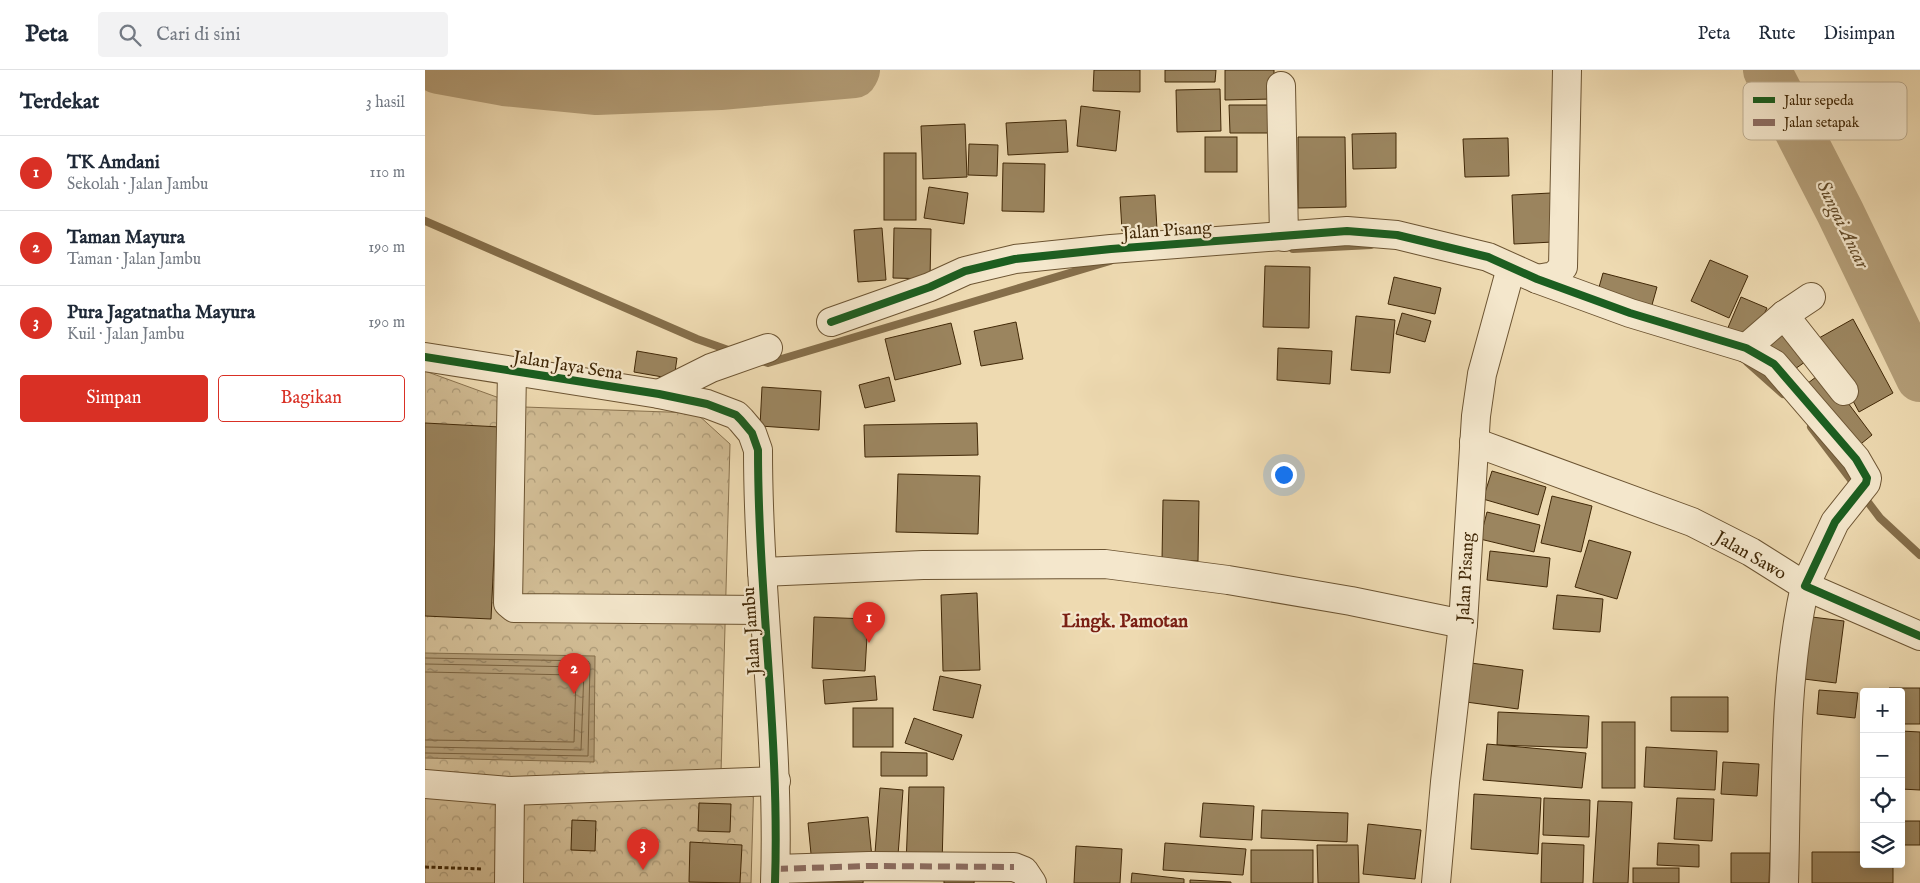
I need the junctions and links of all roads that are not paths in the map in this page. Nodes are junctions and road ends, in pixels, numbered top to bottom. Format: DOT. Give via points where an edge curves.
graph roads {
  1 [pos="1567,70"];
  2 [pos="1281,86"];
  3 [pos="1284,237"];
  4 [pos="1509,279"];
  5 [pos="1537,279"];
  6 [pos="1811,297"];
  7 [pos="1784,315"];
  8 [pos="831,322"];
  9 [pos="768,348"];
  10 [pos="1746,348"];
  11 [pos="425,357"];
  12 [pos="512,371"];
  13 [pos="1844,392"];
  14 [pos="659,394"];
  15 [pos="707,404"];
  16 [pos="1474,442"];
  17 [pos="762,572"];
  18 [pos="1805,586"];
  19 [pos="764,610"];
  20 [pos="1463,624"];
  21 [pos="1920,636"];
  22 [pos="776,781"];
  23 [pos="425,784"];
  24 [pos="510,790"];
  25 [pos="1023,875"];
  26 [pos="775,876"];
  27 [pos="509,877"];
  28 [pos="1436,883"];
  29 [pos="1785,883"];
  1 -- 5 [label="street" via="1563,267 1554,276"];
  2 -- 3 [label="street"];
  3 -- 4 [label="street, Jalan Pisang" via="1347,231 1397,235 1488,257"];
  3 -- 8 [label="street, Jalan Pisang" via="1015,259 965,272"];
  4 -- 5 [label="street"];
  4 -- 16 [label="street, Jalan Pisang" via="1482,374"];
  5 -- 10 [label="street" via="1630,313"];
  6 -- 7 [label="street"];
  7 -- 10 [label="street"];
  7 -- 13 [label="street"];
  9 -- 14 [label="street" via="711,368"];
  10 -- 18 [label="street" via="1774,364 1864,470 1866,483 1844,510 1820,551"];
  11 -- 12 [label="street, Jalan Jaya Sena"];
  12 -- 14 [label="street, Jalan Jaya Sena"];
  12 -- 19 [label="street" via="508,603 514,608"];
  14 -- 15 [label="street, Jalan Jaya Sena"];
  15 -- 17 [label="street, Jalan Jambu" via="736,415 756,442"];
  16 -- 18 [label="street, Jalan Sawo" via="1692,522 1751,552"];
  16 -- 20 [label="street, Jalan Pisang"];
  17 -- 19 [label="street, Jalan Jambu"];
  17 -- 20 [label="street" via="923,565 1105,564 1228,580"];
  18 -- 21 [label="street"];
  18 -- 29 [label="street, Jalan Sawo" via="1793,649 1788,718"];
  19 -- 22 [label="street, Jalan Jambu"];
  20 -- 28 [label="street, Jalan Pisang"];
  22 -- 24 [label="street"];
  22 -- 26 [label="street, Jalan Jambu"];
  23 -- 24 [label="street"];
  24 -- 27 [label="street"];
  25 -- 26 [label="street" via="869,866"];
}
